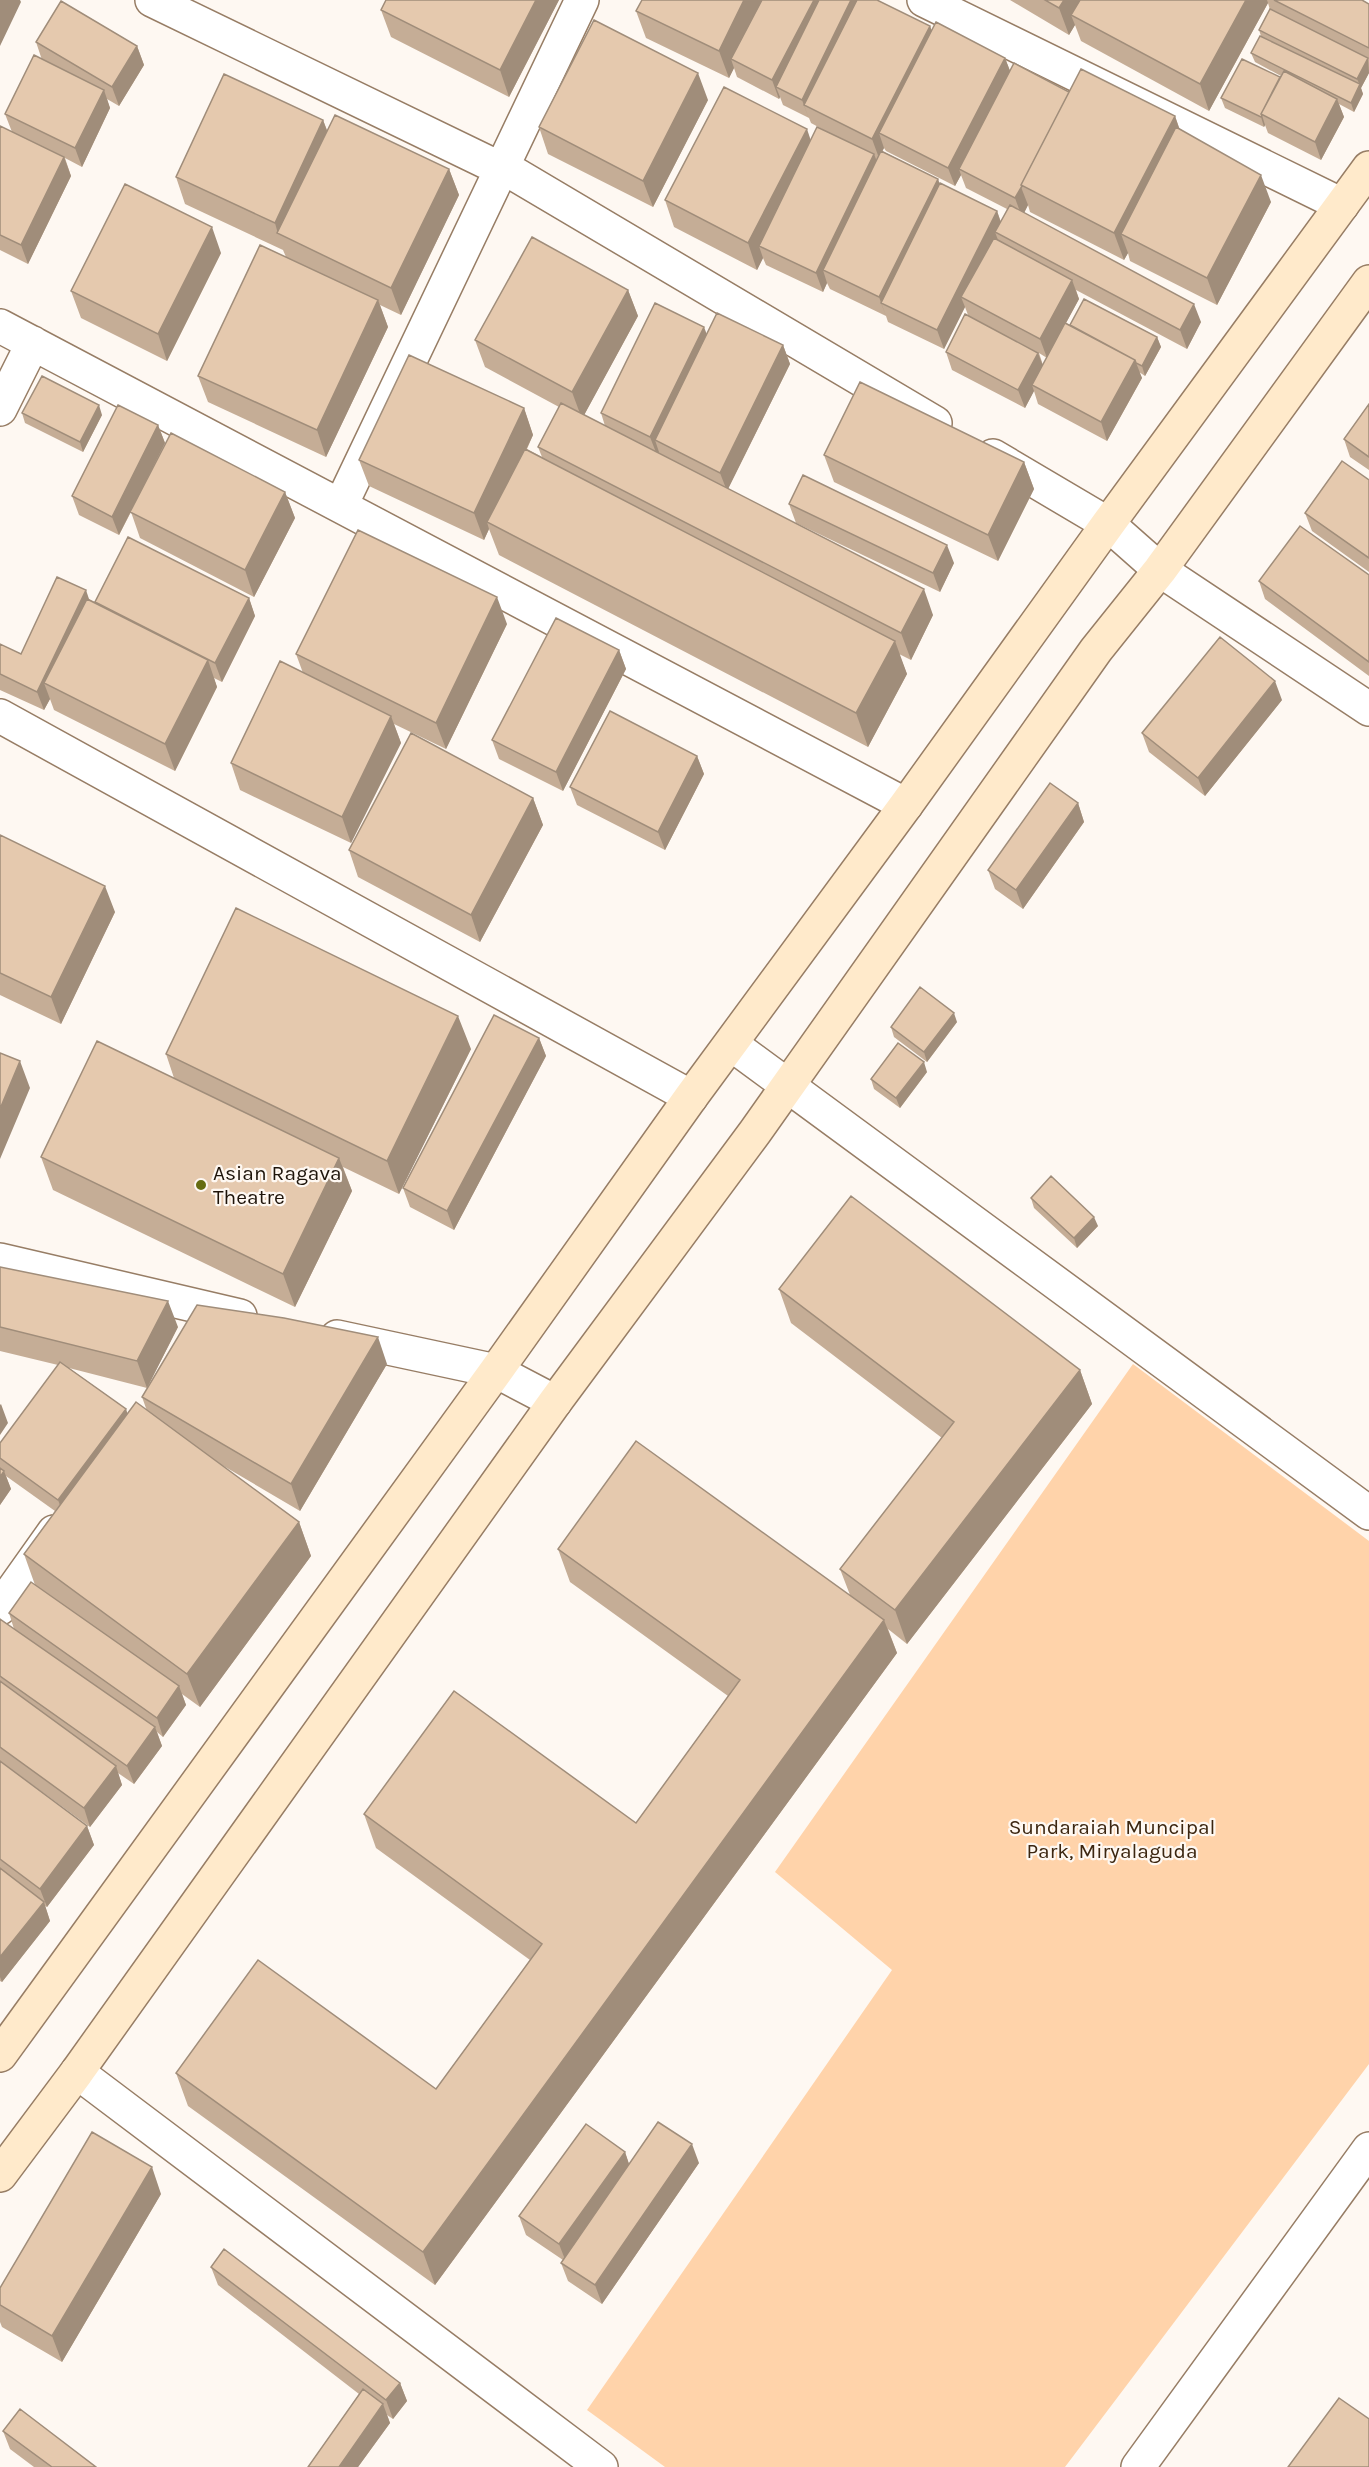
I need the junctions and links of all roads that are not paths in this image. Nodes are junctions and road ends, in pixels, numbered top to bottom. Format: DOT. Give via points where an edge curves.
graph roads {
  1 [pos="152,0"];
  2 [pos="582,0"];
  3 [pos="924,0"];
  4 [pos="1369,168"];
  5 [pos="500,174"];
  6 [pos="1342,205"];
  7 [pos="1369,282"];
  8 [pos="0,326"];
  9 [pos="33,343"];
  10 [pos="0,409"];
  11 [pos="341,505"];
  12 [pos="1108,524"];
  13 [pos="1160,570"];
  14 [pos="1369,709"];
  15 [pos="0,716"];
  16 [pos="906,805"];
  17 [pos="731,1044"];
  18 [pos="787,1086"];
  19 [pos="691,1097"];
  20 [pos="0,1260"];
  21 [pos="212,1310"];
  22 [pos="268,1322"];
  23 [pos="303,1330"];
  24 [pos="191,1339"];
  25 [pos="496,1371"];
  26 [pos="555,1402"];
  27 [pos="68,1512"];
  28 [pos="1369,1514"];
  29 [pos="0,1608"];
  30 [pos="0,2055"];
  31 [pos="77,2072"];
  32 [pos="1369,2149"];
  33 [pos="0,2175"];
  34 [pos="601,2467"];
  35 [pos="1138,2467"];
  1 -- 5 [label="street" via="501,169"];
  2 -- 5 [label="street"];
  3 -- 6 [label="street"];
  4 -- 6 [label="main road"];
  5 -- 11 [label="street"];
  5 -- 12 [label="street" via="503,167"];
  6 -- 12 [label="main road"];
  7 -- 13 [label="main road"];
  8 -- 9 [label="street"];
  9 -- 10 [label="street"];
  9 -- 11 [label="street"];
  11 -- 16 [label="street"];
  12 -- 13 [label="street"];
  12 -- 16 [label="main road"];
  13 -- 14 [label="street"];
  13 -- 18 [label="main road" via="1096,650"];
  15 -- 19 [label="street"];
  16 -- 17 [label="main road"];
  17 -- 18 [label="street"];
  17 -- 19 [label="main road"];
  18 -- 26 [label="main road"];
  18 -- 28 [label="street"];
  19 -- 25 [label="main road"];
  20 -- 21 [label="street"];
  21 -- 22 [label="street"];
  21 -- 24 [label="street"];
  23 -- 25 [label="street"];
  25 -- 26 [label="street"];
  25 -- 30 [label="main road"];
  26 -- 31 [label="main road"];
  27 -- 29 [label="street"];
  31 -- 33 [label="main road"];
  31 -- 34 [label="street"];
  32 -- 35 [label="street"];
}
